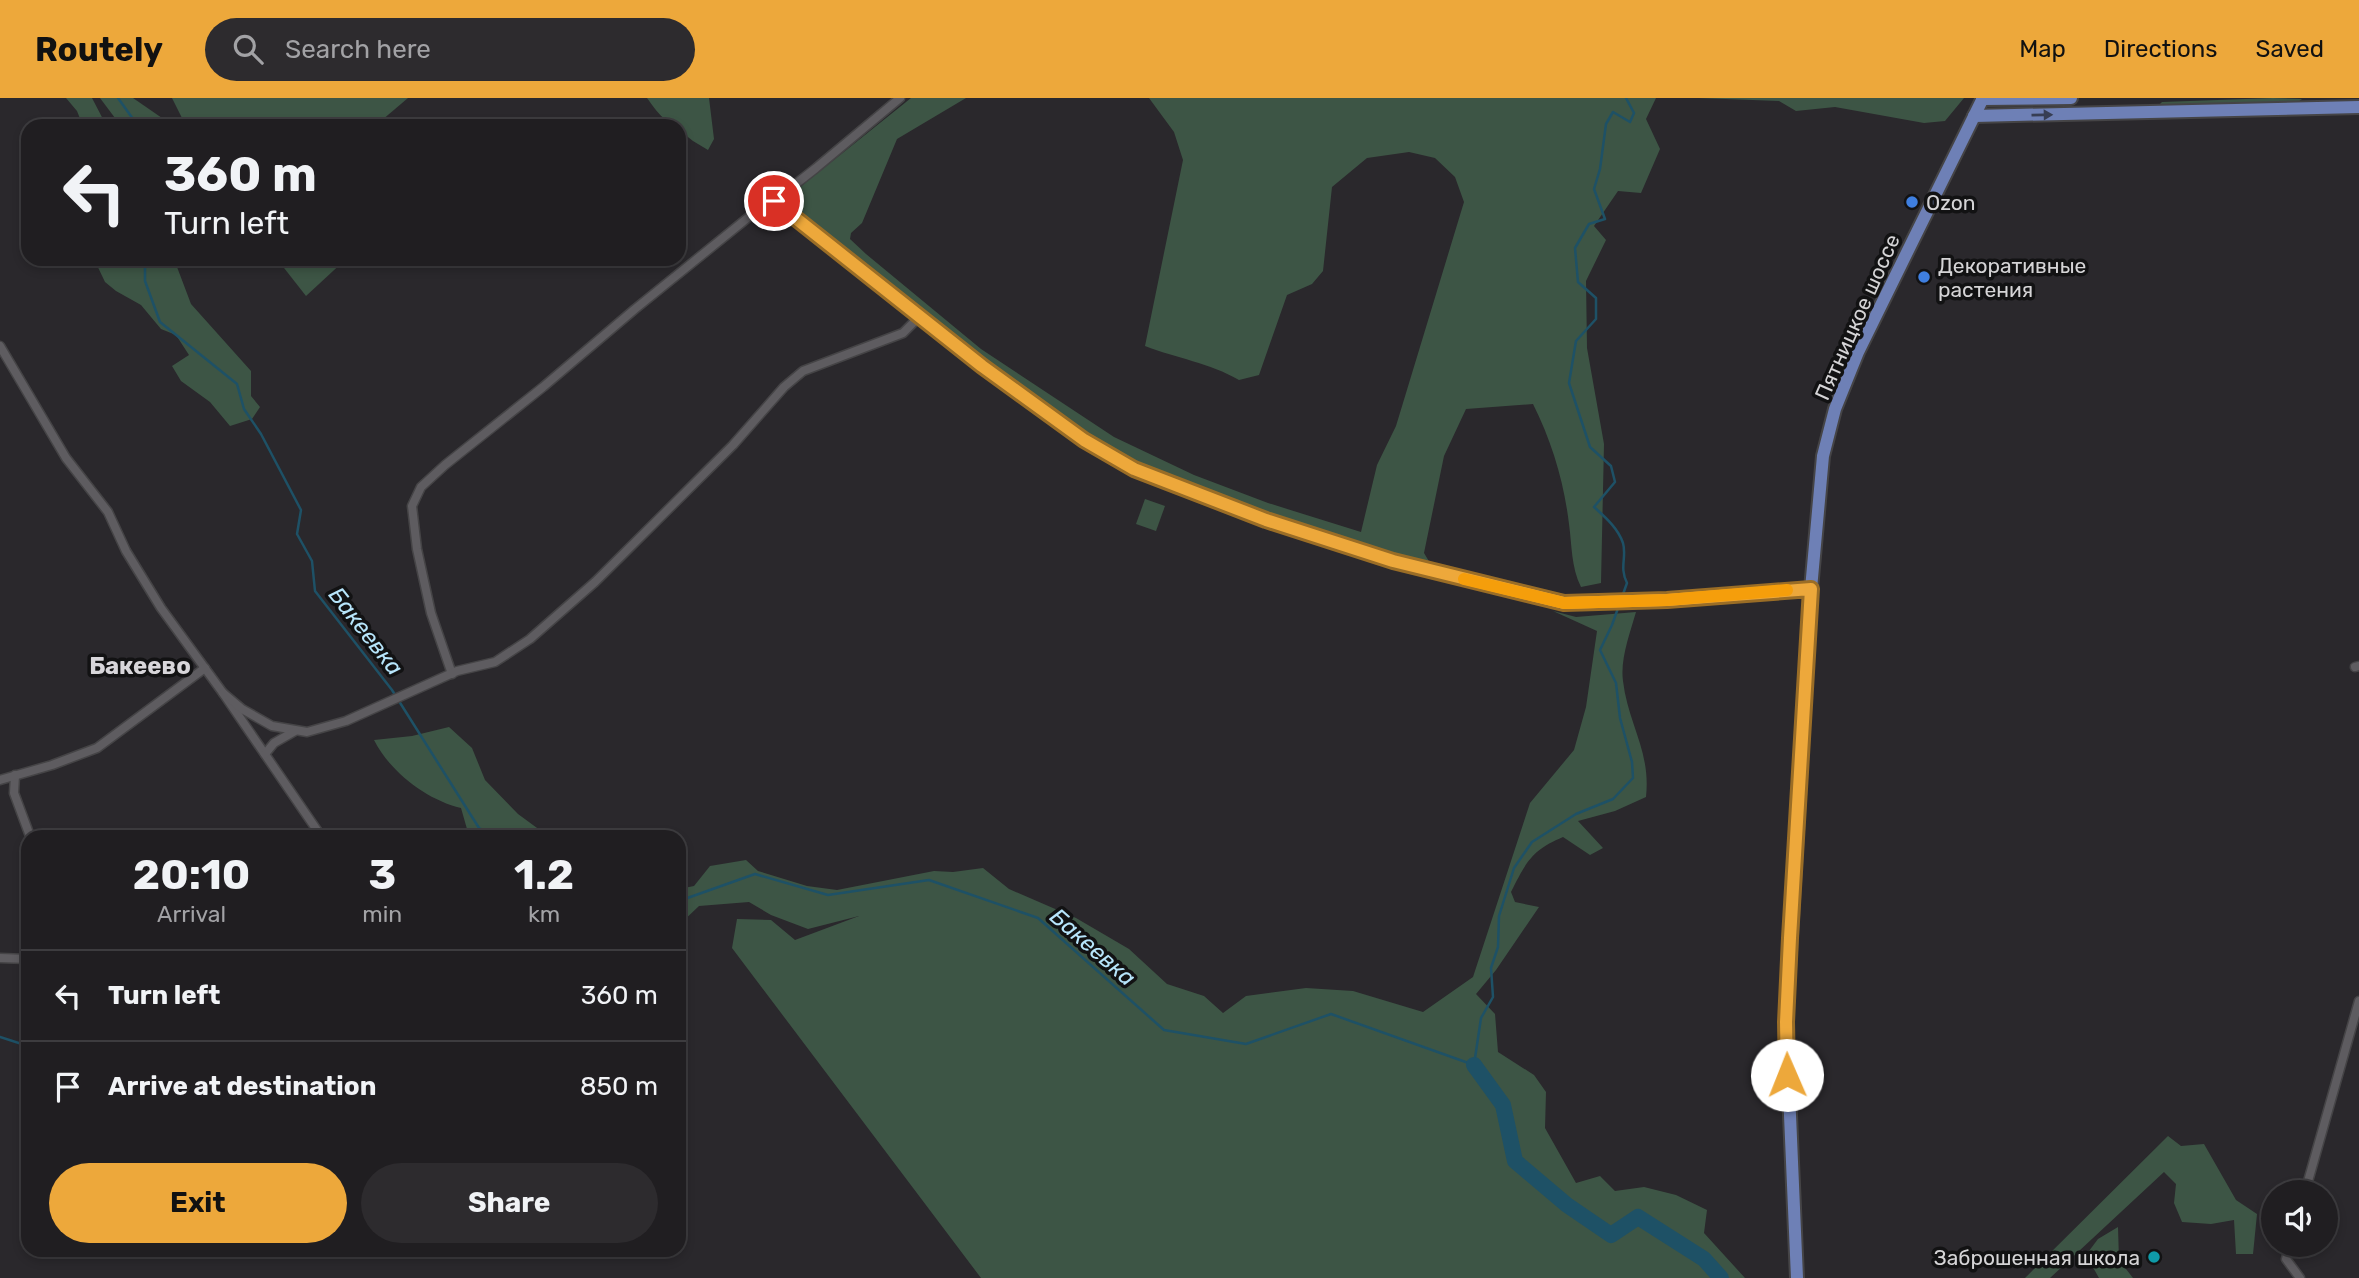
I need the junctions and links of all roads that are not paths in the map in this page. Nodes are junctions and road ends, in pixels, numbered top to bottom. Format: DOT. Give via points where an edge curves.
graph roads {
  1 [pos="900,98"];
  2 [pos="2071,98"];
  3 [pos="1983,99"];
  4 [pos="2359,107"];
  5 [pos="1974,116"];
  6 [pos="774,201"];
  7 [pos="920,316"];
  8 [pos="0,346"];
  9 [pos="1811,589"];
  10 [pos="205,668"];
  11 [pos="452,674"];
  12 [pos="223,693"];
  13 [pos="295,730"];
  14 [pos="265,754"];
  15 [pos="15,775"];
  16 [pos="0,780"];
  17 [pos="28,830"];
  18 [pos="317,830"];
  19 [pos="0,958"];
  20 [pos="21,959"];
  21 [pos="2359,1001"];
  22 [pos="2308,1180"];
  23 [pos="2287,1257"];
  24 [pos="1797,1278"];
  25 [pos="2300,1278"];
  1 -- 6 [label="street"];
  2 -- 3 [label="main road"];
  3 -- 5 [label="main road, Пятницкое шоссе"];
  5 -- 4 [label="main road, one-way"];
  5 -- 9 [label="main road, Пятницкое шоссе" via="1858,352 1835,409 1823,456"];
  6 -- 7 [label="street"];
  6 -- 11 [label="street" via="635,309 421,487 412,506 417,549 431,613"];
  7 -- 9 [label="street" via="1047,414 1134,469 1266,520 1393,561 1564,603"];
  7 -- 11 [label="street" via="903,333 803,371 605,572 530,639 495,662"];
  8 -- 10 [label="street" via="66,458 108,513 161,608"];
  9 -- 24 [label="main road, Пятницкое шоссе" via="1786,1022"];
  10 -- 12 [label="street"];
  10 -- 15 [label="street" via="97,748"];
  11 -- 13 [label="street" via="346,721 307,732"];
  12 -- 13 [label="street" via="258,719"];
  12 -- 14 [label="street"];
  13 -- 14 [label="street"];
  14 -- 18 [label="street"];
  15 -- 16 [label="street"];
  15 -- 17 [label="street" via="15,793"];
  19 -- 20 [label="street"];
  21 -- 22 [label="street"];
  23 -- 25 [label="street"];
}
